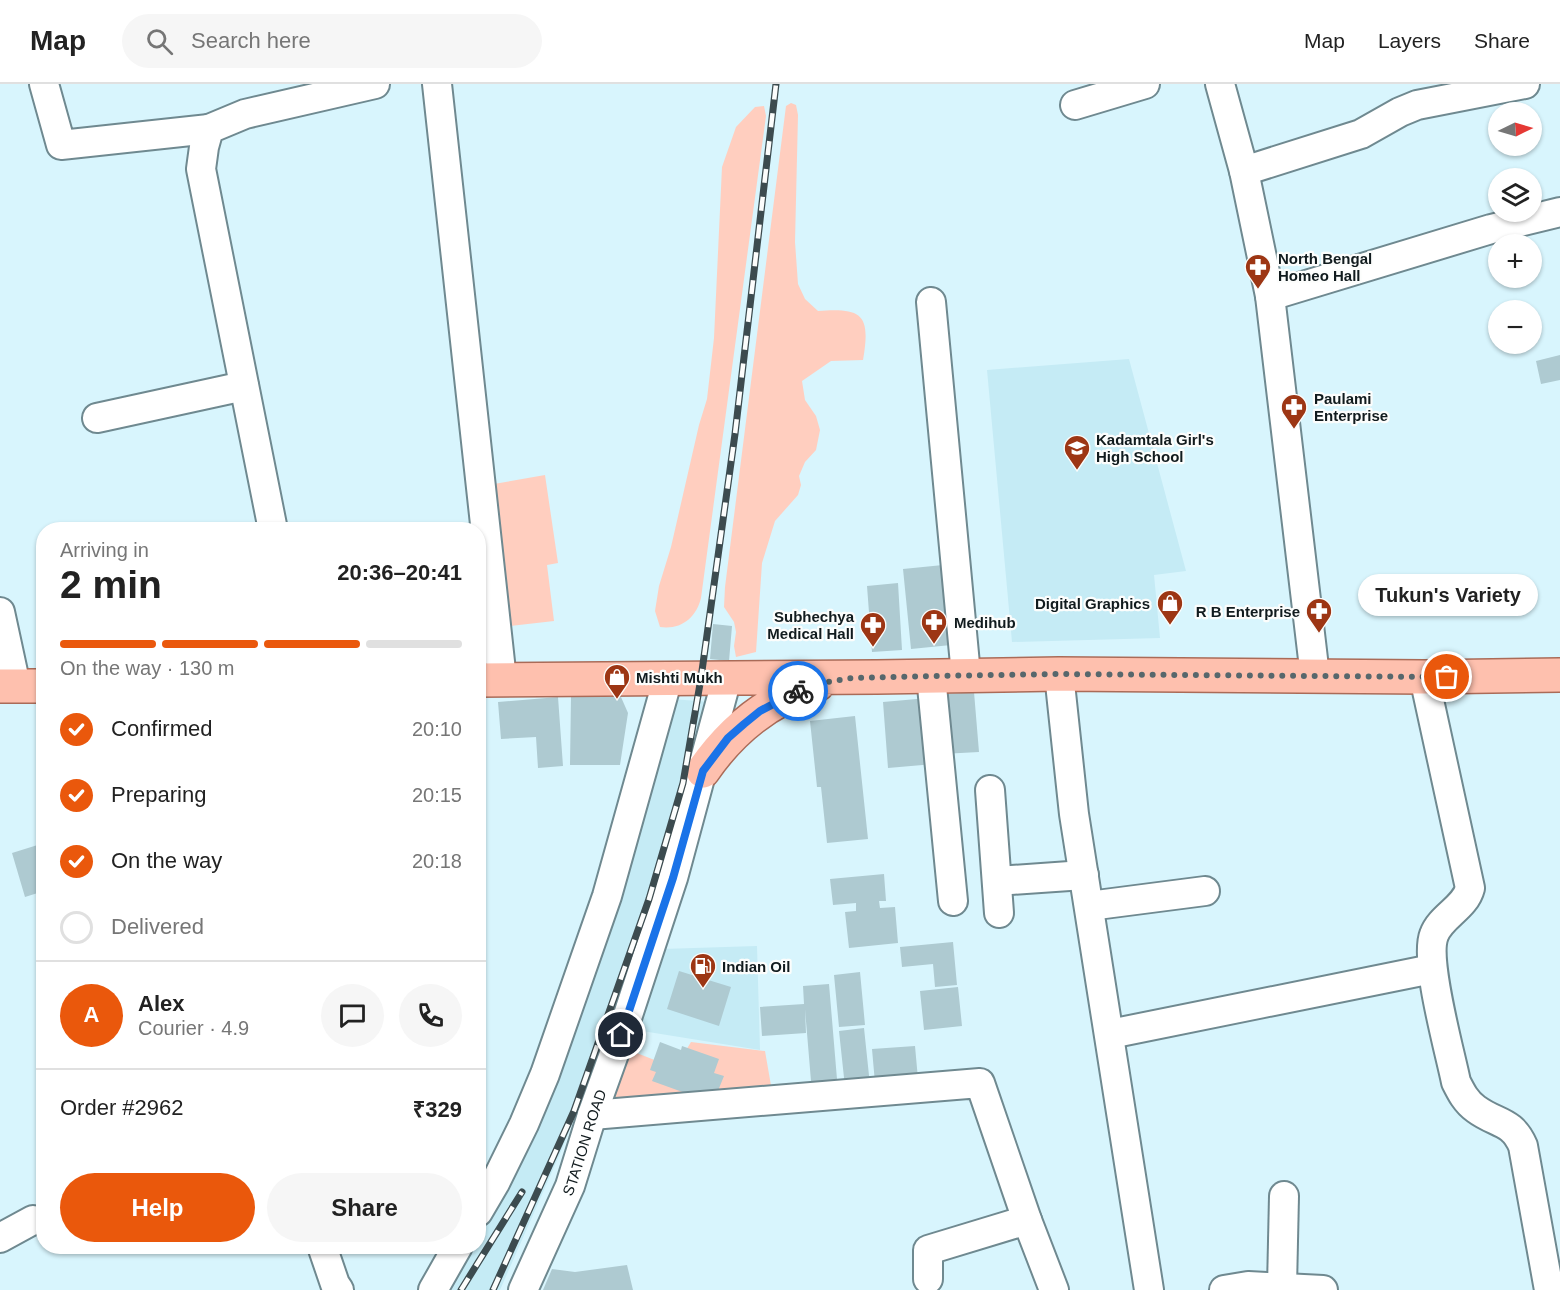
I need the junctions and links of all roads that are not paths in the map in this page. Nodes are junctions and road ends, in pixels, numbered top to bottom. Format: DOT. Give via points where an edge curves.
graph roads {
  1 [pos="44,84"];
  2 [pos="371,84"];
  3 [pos="437,84"];
  4 [pos="1145,84"];
  5 [pos="1220,84"];
  6 [pos="1526,84"];
  7 [pos="1076,105"];
  8 [pos="209,129"];
  9 [pos="1244,171"];
  10 [pos="1560,212"];
  11 [pos="1270,296"];
  12 [pos="930,302"];
  13 [pos="244,386"];
  14 [pos="97,418"];
  15 [pos="271,522"];
  16 [pos="476,522"];
  17 [pos="0,612"];
  18 [pos="486,635"];
  19 [pos="1059,674"];
  20 [pos="966,675"];
  21 [pos="1560,675"];
  22 [pos="931,676"];
  23 [pos="1315,676"];
  24 [pos="876,677"];
  25 [pos="1424,677"];
  26 [pos="668,678"];
  27 [pos="714,678"];
  28 [pos="490,680"];
  29 [pos="20,686"];
  30 [pos="703,771"];
  31 [pos="990,790"];
  32 [pos="1084,875"];
  33 [pos="997,881"];
  34 [pos="1205,891"];
  35 [pos="953,901"];
  36 [pos="1089,906"];
  37 [pos="999,913"];
  38 [pos="1432,969"];
  39 [pos="1110,1034"];
  40 [pos="592,1115"];
  41 [pos="1284,1196"];
  42 [pos="486,1197"];
  43 [pos="33,1220"];
  44 [pos="1027,1220"];
  45 [pos="0,1238"];
  46 [pos="325,1254"];
  47 [pos="453,1254"];
  48 [pos="928,1280"];
  49 [pos="1282,1287"];
  50 [pos="339,1290"];
  51 [pos="433,1290"];
  52 [pos="523,1290"];
  53 [pos="1054,1290"];
  54 [pos="1149,1290"];
  55 [pos="1224,1290"];
  56 [pos="1323,1290"];
  57 [pos="1549,1290"];
  1 -- 8 [label="street" via="61,145"];
  2 -- 8 [label="street" via="246,114"];
  3 -- 16 [label="street"];
  4 -- 7 [label="street"];
  5 -- 9 [label="street"];
  6 -- 9 [label="street" via="1417,105 1361,134"];
  8 -- 13 [label="street" via="201,170"];
  9 -- 11 [label="street"];
  10 -- 11 [label="street"];
  11 -- 23 [label="street"];
  12 -- 20 [label="street"];
  13 -- 14 [label="street"];
  13 -- 15 [label="street"];
  17 -- 29 [label="street"];
  18 -- 28 [label="street"];
  19 -- 20 [label="main road"];
  19 -- 23 [label="main road"];
  19 -- 32 [label="street"];
  20 -- 22 [label="main road"];
  21 -- 25 [label="main road"];
  22 -- 24 [label="main road"];
  22 -- 35 [label="street"];
  23 -- 25 [label="main road"];
  24 -- 27 [label="main road"];
  24 -- 30 [label="main road" via="827,682 781,699 728,738"];
  25 -- 38 [label="street" via="1470,888 1468,896 1434,935"];
  26 -- 27 [label="main road"];
  26 -- 28 [label="main road"];
  26 -- 42 [label="street" via="607,896 545,1074"];
  27 -- 30 [label="street, STATION ROAD"];
  30 -- 40 [label="street, STATION ROAD" via="673,878"];
  31 -- 33 [label="street"];
  32 -- 33 [label="street"];
  32 -- 36 [label="street"];
  33 -- 37 [label="street"];
  34 -- 36 [label="street"];
  36 -- 39 [label="street"];
  38 -- 39 [label="street"];
  38 -- 57 [label="street" via="1456,1082 1463,1096 1476,1109 1510,1127 1523,1146"];
  39 -- 54 [label="street"];
  40 -- 44 [label="street" via="980,1083"];
  40 -- 52 [label="street, STATION ROAD" via="570,1186"];
  41 -- 49 [label="street"];
  43 -- 45 [label="street"];
  44 -- 48 [label="street" via="928,1250"];
  44 -- 53 [label="street"];
  46 -- 50 [label="street"];
  47 -- 51 [label="street"];
  49 -- 55 [label="street"];
  49 -- 56 [label="street"];
}
